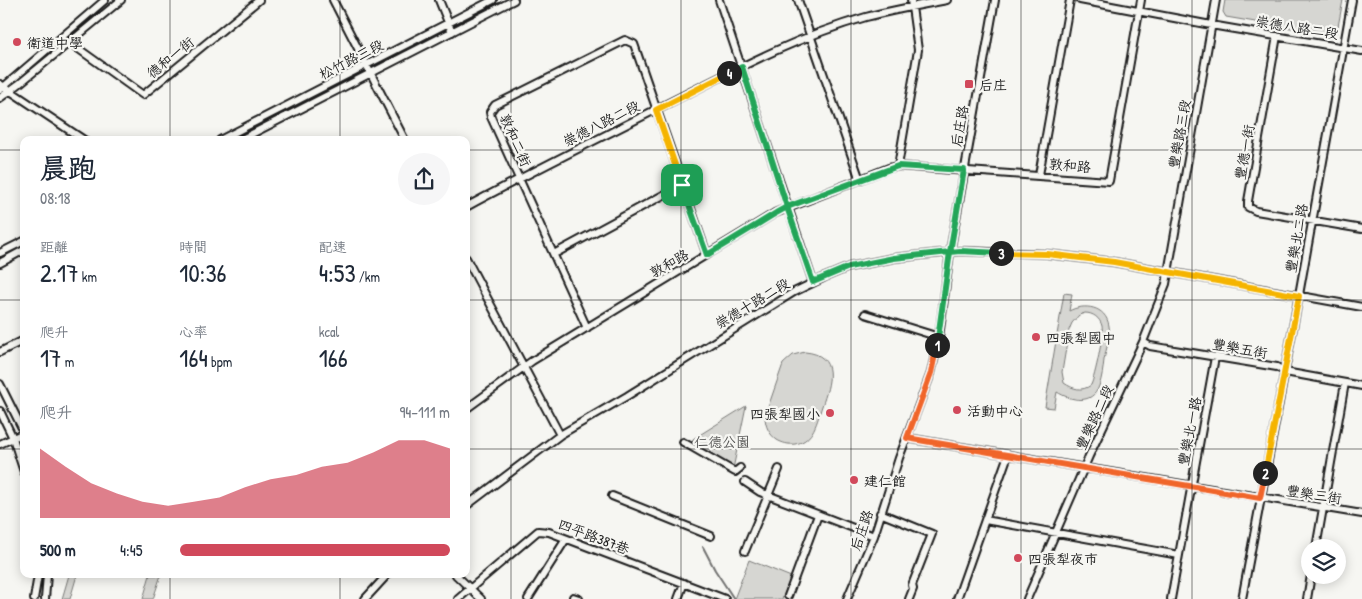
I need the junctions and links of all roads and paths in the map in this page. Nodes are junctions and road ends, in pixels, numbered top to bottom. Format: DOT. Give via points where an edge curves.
graph roads {
  1 [pos="105,0"];
  2 [pos="121,0"];
  3 [pos="259,0"];
  4 [pos="333,0"];
  5 [pos="438,0"];
  6 [pos="493,0"];
  7 [pos="514,0"];
  8 [pos="719,0"];
  9 [pos="798,0"];
  10 [pos="947,0"];
  11 [pos="995,0"];
  12 [pos="1070,0"];
  13 [pos="1080,0"];
  14 [pos="1141,0"];
  15 [pos="1216,0"];
  16 [pos="1352,0"];
  17 [pos="912,3"];
  18 [pos="1139,12"];
  19 [pos="449,23"];
  20 [pos="1211,25"];
  21 [pos="452,32"];
  22 [pos="1277,36"];
  23 [pos="810,37"];
  24 [pos="69,42"];
  25 [pos="1343,47"];
  26 [pos="1362,50"];
  27 [pos="366,66"];
  28 [pos="742,67"];
  29 [pos="370,74"];
  30 [pos="4,88"];
  31 [pos="0,98"];
  32 [pos="656,110"];
  33 [pos="78,136"];
  34 [pos="228,136"];
  35 [pos="248,136"];
  36 [pos="402,136"];
  37 [pos="898,166"];
  38 [pos="964,170"];
  39 [pos="1039,175"];
  40 [pos="519,178"];
  41 [pos="860,180"];
  42 [pos="682,185"];
  43 [pos="470,205"];
  44 [pos="787,207"];
  45 [pos="1312,221"];
  46 [pos="1362,229"];
  47 [pos="20,243"];
  48 [pos="20,252"];
  49 [pos="950,252"];
  50 [pos="0,253"];
  51 [pos="554,254"];
  52 [pos="707,255"];
  53 [pos="0,262"];
  54 [pos="470,266"];
  55 [pos="1168,272"];
  56 [pos="813,282"];
  57 [pos="1299,296"];
  58 [pos="1362,307"];
  59 [pos="864,314"];
  60 [pos="587,328"];
  61 [pos="939,337"];
  62 [pos="20,342"];
  63 [pos="1143,342"];
  64 [pos="0,352"];
  65 [pos="1216,357"];
  66 [pos="524,367"];
  67 [pos="1285,372"];
  68 [pos="1345,383"];
  69 [pos="0,384"];
  70 [pos="1362,386"];
  71 [pos="470,406"];
  72 [pos="0,411"];
  73 [pos="20,424"];
  74 [pos="20,434"];
  75 [pos="560,435"];
  76 [pos="13,438"];
  77 [pos="907,438"];
  78 [pos="683,442"];
  79 [pos="0,444"];
  80 [pos="1008,455"];
  81 [pos="20,460"];
  82 [pos="740,468"];
  83 [pos="1085,468"];
  84 [pos="779,469"];
  85 [pos="746,482"];
  86 [pos="1191,486"];
  87 [pos="769,495"];
  88 [pos="612,496"];
  89 [pos="1260,498"];
  90 [pos="470,503"];
  91 [pos="1323,507"];
  92 [pos="880,513"];
  93 [pos="1362,514"];
  94 [pos="818,515"];
  95 [pos="985,520"];
  96 [pos="1056,533"];
  97 [pos="711,536"];
  98 [pos="874,536"];
  99 [pos="566,539"];
  100 [pos="1318,539"];
  101 [pos="745,551"];
  102 [pos="1179,555"];
  103 [pos="38,578"];
  104 [pos="48,578"];
  105 [pos="384,578"];
  106 [pos="459,578"];
  107 [pos="684,583"];
  108 [pos="1310,584"];
  109 [pos="470,589"];
  110 [pos="787,598"];
  111 [pos="34,599"];
  112 [pos="45,599"];
  113 [pos="366,599"];
  114 [pos="458,599"];
  115 [pos="481,599"];
  116 [pos="528,599"];
  117 [pos="678,599"];
  118 [pos="725,599"];
  119 [pos="847,599"];
  120 [pos="909,599"];
  121 [pos="957,599"];
  122 [pos="1027,599"];
  123 [pos="1171,599"];
  124 [pos="1242,599"];
  125 [pos="1307,599"];
  1 -- 30 [label="street"];
  2 -- 24 [label="street"];
  3 -- 24 [label="street, 德和一街" via="143,95"];
  4 -- 27 [label="street"];
  5 -- 19 [label="street"];
  6 -- 19 [label="street, 松竹路三段"];
  7 -- 21 [label="street, 松竹路三段"];
  8 -- 28 [label="street"];
  9 -- 23 [label="street"];
  10 -- 17 [label="street, 崇德八路二段"];
  11 -- 38 [label="street, 后庄路"];
  12 -- 39 [label="street"];
  13 -- 18 [label="street, 崇德八路二段"];
  14 -- 18 [label="street"];
  15 -- 20 [label="street, 豐樂路三段"];
  16 -- 25 [label="street, 豐樂北二路"];
  17 -- 23 [label="street, 崇德八路二段"];
  17 -- 37 [label="street" via="918,50"];
  18 -- 20 [label="street, 崇德八路二段"];
  18 -- 39 [label="street, 敦和路" via="1109,181"];
  19 -- 21 [label="street"];
  19 -- 27 [label="street, 松竹路三段"];
  20 -- 22 [label="street, 崇德八路二段"];
  20 -- 55 [label="street, 豐樂路三段"];
  21 -- 29 [label="street, 松竹路三段"];
  22 -- 25 [label="street, 崇德八路二段"];
  22 -- 45 [label="street, 豐德一街" via="1248,207"];
  23 -- 28 [label="street, 崇德八路二段"];
  23 -- 41 [label="street"];
  24 -- 30 [label="street"];
  25 -- 26 [label="street, 崇德八路二段"];
  25 -- 45 [label="street, 豐樂北二路"];
  27 -- 29 [label="street"];
  27 -- 34 [label="street, 松竹路三段"];
  28 -- 32 [label="street, 崇德八路二段"];
  28 -- 44 [label="street"];
  29 -- 35 [label="street, 松竹路三段"];
  29 -- 36 [label="street"];
  30 -- 31 [label="street"];
  30 -- 33 [label="street"];
  32 -- 40 [label="street, 崇德八路二段"];
  32 -- 40 [label="street, 敦和二街" via="634,44 625,40 491,108 491,117"];
  32 -- 42 [label="street"];
  37 -- 38 [label="street, 敦和路"];
  37 -- 41 [label="street, 敦和路"];
  38 -- 39 [label="street, 敦和路"];
  38 -- 49 [label="street, 后庄路"];
  40 -- 43 [label="street, 崇德八路二段"];
  40 -- 51 [label="street, 敦和二街"];
  41 -- 44 [label="street, 敦和路"];
  42 -- 51 [label="street"];
  42 -- 52 [label="street"];
  44 -- 52 [label="street, 敦和路"];
  44 -- 56 [label="street"];
  45 -- 46 [label="street"];
  45 -- 57 [label="street, 豐樂北二路"];
  47 -- 50 [label="street"];
  48 -- 53 [label="street"];
  49 -- 55 [label="street, 崇德十路二段" via="1047,254"];
  49 -- 56 [label="street, 崇德十路二段" via="849,267"];
  49 -- 61 [label="street, 后庄路"];
  51 -- 60 [label="street, 敦和二街"];
  52 -- 60 [label="street, 敦和路"];
  54 -- 66 [label="street"];
  55 -- 57 [label="street, 崇德十路二段"];
  55 -- 63 [label="street, 豐樂路二段"];
  56 -- 75 [label="street, 崇德十路二段"];
  57 -- 58 [label="street, 崇德十路二段"];
  57 -- 67 [label="street, 豐樂北二路"];
  59 -- 61 [label="street"];
  60 -- 66 [label="street, 敦和路"];
  61 -- 77 [label="street, 后庄路" via="931,373"];
  62 -- 64 [label="street"];
  63 -- 65 [label="street, 豐樂五街" via="1150,346"];
  63 -- 83 [label="street, 豐樂路二段"];
  65 -- 67 [label="street, 豐樂五街" via="1277,367"];
  65 -- 86 [label="street, 豐樂北一路"];
  66 -- 71 [label="street, 敦和路"];
  66 -- 75 [label="street"];
  67 -- 68 [label="street, 豐樂五街"];
  67 -- 89 [label="street, 豐樂北二路"];
  68 -- 70 [label="street, 豐樂五街"];
  68 -- 91 [label="street"];
  69 -- 73 [label="street"];
  72 -- 76 [label="street"];
  74 -- 76 [label="street"];
  75 -- 90 [label="street, 崇德十路二段"];
  76 -- 79 [label="street"];
  76 -- 81 [label="street"];
  77 -- 80 [label="street, 豐樂三街"];
  77 -- 92 [label="street, 后庄路"];
  78 -- 82 [label="street" via="735,472"];
  80 -- 83 [label="street, 豐樂三街"];
  80 -- 95 [label="street"];
  83 -- 86 [label="street, 豐樂三街"];
  83 -- 96 [label="street, 豐樂路二段"];
  84 -- 87 [label="street"];
  85 -- 87 [label="street"];
  86 -- 89 [label="street, 豐樂三街"];
  86 -- 102 [label="street, 豐樂北一路"];
  87 -- 94 [label="street"];
  87 -- 101 [label="street"];
  88 -- 97 [label="street"];
  89 -- 91 [label="street, 豐樂三街"];
  89 -- 124 [label="street, 豐樂北二路"];
  91 -- 93 [label="street, 豐樂三街"];
  91 -- 100 [label="street"];
  92 -- 98 [label="street, 后庄路"];
  92 -- 120 [label="street" via="932,534"];
  94 -- 98 [label="street"];
  94 -- 110 [label="street"];
  95 -- 96 [label="street"];
  95 -- 121 [label="street"];
  96 -- 102 [label="street"];
  96 -- 122 [label="street, 豐樂路二段"];
  98 -- 119 [label="street, 后庄路"];
  99 -- 107 [label="street, 四平路387巷"];
  99 -- 109 [label="street, 四平路387巷" via="538,531"];
  99 -- 116 [label="street"];
  102 -- 123 [label="street, 豐樂北一路"];
  103 -- 111 [label="street"];
  104 -- 112 [label="street"];
  105 -- 113 [label="street"];
  106 -- 109 [label="street"];
  107 -- 117 [label="street"];
  107 -- 118 [label="street, 四平路387巷"];
  108 -- 125 [label="street"];
  109 -- 114 [label="street"];
  109 -- 115 [label="street"];
}
